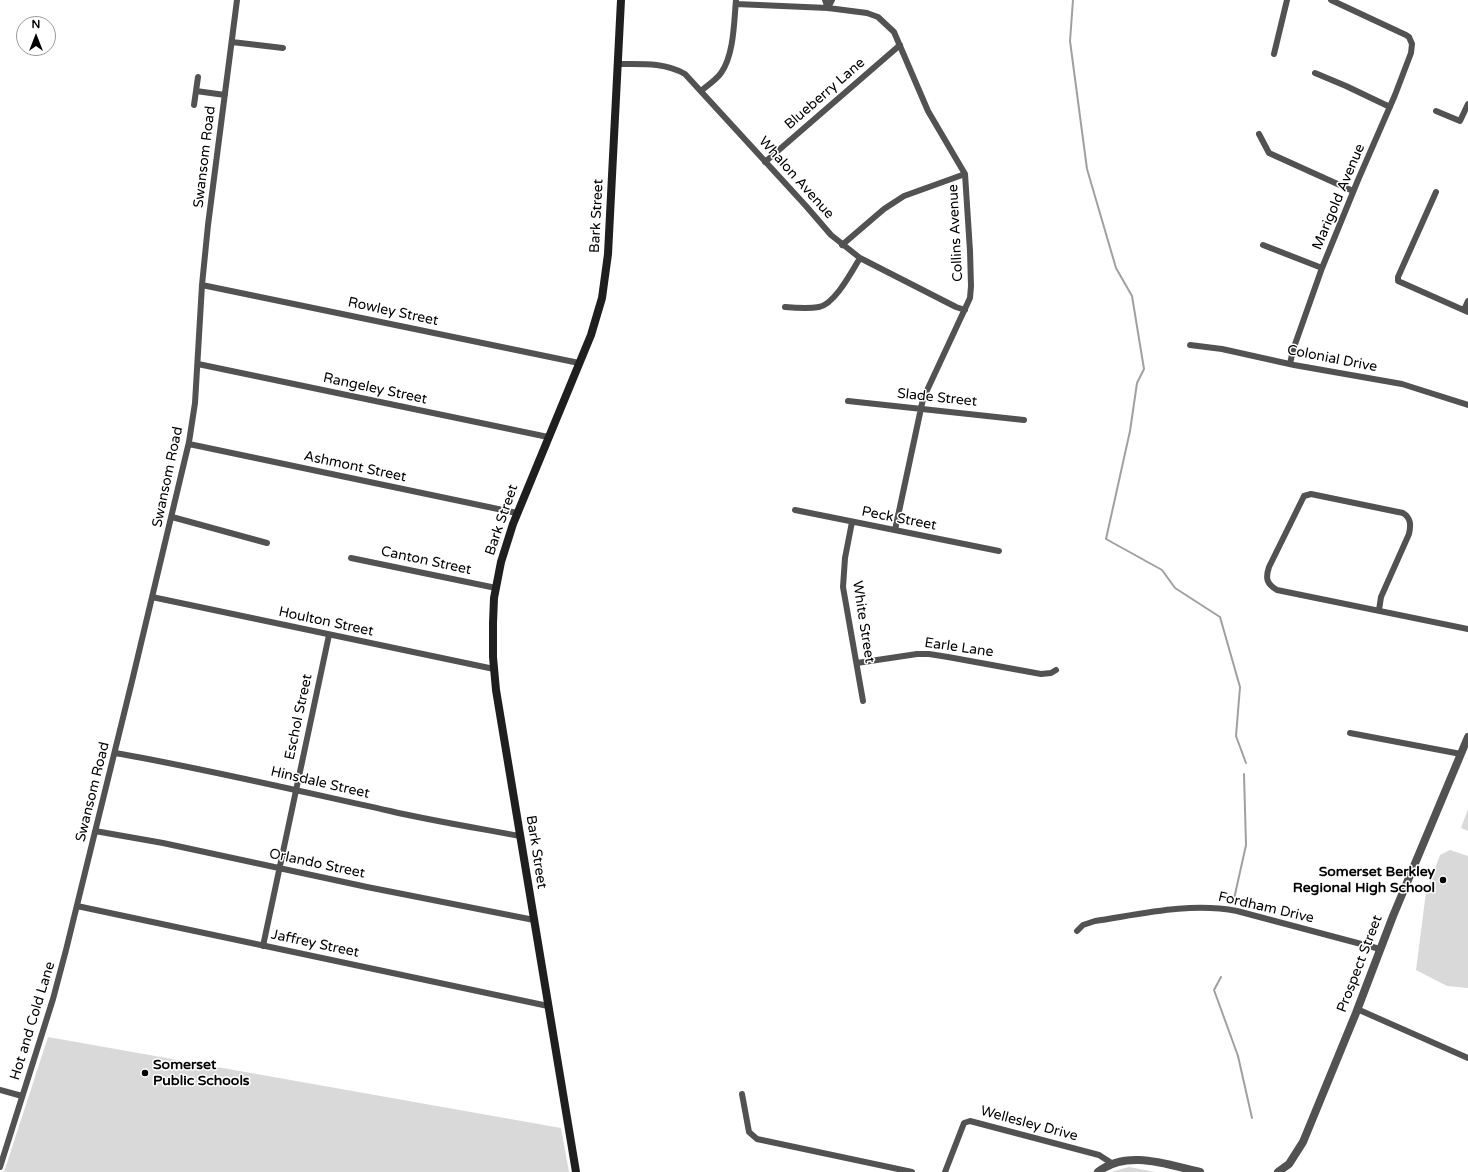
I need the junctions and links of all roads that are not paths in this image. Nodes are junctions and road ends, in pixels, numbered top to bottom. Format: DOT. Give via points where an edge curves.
graph roads {
  1 [pos="237,0"];
  2 [pos="622,0"];
  3 [pos="824,0"];
  4 [pos="832,0"];
  5 [pos="1287,0"];
  6 [pos="1331,0"];
  7 [pos="736,2"];
  8 [pos="828,8"];
  9 [pos="232,42"];
  10 [pos="900,45"];
  11 [pos="283,48"];
  12 [pos="1274,54"];
  13 [pos="618,64"];
  14 [pos="1315,73"];
  15 [pos="198,77"];
  16 [pos="196,91"];
  17 [pos="701,91"];
  18 [pos="225,95"];
  19 [pos="1468,104"];
  20 [pos="194,105"];
  21 [pos="1390,108"];
  22 [pos="1436,111"];
  23 [pos="1259,134"];
  24 [pos="765,162"];
  25 [pos="966,174"];
  26 [pos="1353,191"];
  27 [pos="1436,192"];
  28 [pos="842,245"];
  29 [pos="1263,245"];
  30 [pos="860,258"];
  31 [pos="1322,268"];
  32 [pos="202,285"];
  33 [pos="1468,301"];
  34 [pos="785,307"];
  35 [pos="965,310"];
  36 [pos="1466,311"];
  37 [pos="1190,345"];
  38 [pos="579,363"];
  39 [pos="198,364"];
  40 [pos="1290,364"];
  41 [pos="848,401"];
  42 [pos="1468,405"];
  43 [pos="920,409"];
  44 [pos="1024,420"];
  45 [pos="548,437"];
  46 [pos="189,444"];
  47 [pos="795,510"];
  48 [pos="517,513"];
  49 [pos="172,517"];
  50 [pos="852,522"];
  51 [pos="895,530"];
  52 [pos="267,543"];
  53 [pos="999,551"];
  54 [pos="351,558"];
  55 [pos="496,588"];
  56 [pos="152,598"];
  57 [pos="1379,610"];
  58 [pos="1468,629"];
  59 [pos="329,634"];
  60 [pos="857,663"];
  61 [pos="494,669"];
  62 [pos="1056,670"];
  63 [pos="864,701"];
  64 [pos="1350,733"];
  65 [pos="1468,737"];
  66 [pos="115,753"];
  67 [pos="1461,754"];
  68 [pos="297,790"];
  69 [pos="95,831"];
  70 [pos="520,836"];
  71 [pos="279,868"];
  72 [pos="77,906"];
  73 [pos="534,920"];
  74 [pos="1077,931"];
  75 [pos="263,946"];
  76 [pos="1380,949"];
  77 [pos="66,950"];
  78 [pos="548,1006"];
  79 [pos="1357,1009"];
  80 [pos="1468,1058"];
  81 [pos="0,1090"];
  82 [pos="742,1094"];
  83 [pos="22,1096"];
  84 [pos="1112,1164"];
  85 [pos="0,1167"];
  86 [pos="576,1172"];
  87 [pos="912,1172"];
  88 [pos="946,1172"];
  89 [pos="1098,1172"];
  90 [pos="1200,1172"];
  91 [pos="1278,1172"];
  1 -- 9 [label="street, Swansom Road"];
  2 -- 13 [label="main road, Bark Street"];
  3 -- 8 [label="street"];
  4 -- 8 [label="street"];
  5 -- 12 [label="street"];
  6 -- 21 [label="street, Marigold Avenue" via="1396,29 1411,40 1411,53"];
  7 -- 8 [label="street, Collins Avenue"];
  7 -- 17 [label="street" via="731,50 726,64 716,78"];
  8 -- 10 [label="street, Collins Avenue" via="878,17 894,32"];
  9 -- 11 [label="street"];
  9 -- 18 [label="street, Swansom Road"];
  10 -- 24 [label="street, Blueberry Lane"];
  10 -- 25 [label="street, Collins Avenue" via="928,111"];
  13 -- 17 [label="street, Whalon Avenue" via="673,68 684,74"];
  13 -- 38 [label="main road, Bark Street" via="607,270 597,319"];
  14 -- 21 [label="street"];
  15 -- 16 [label="street"];
  16 -- 18 [label="street"];
  16 -- 20 [label="street"];
  17 -- 24 [label="street, Whalon Avenue"];
  18 -- 32 [label="street, Swansom Road"];
  19 -- 22 [label="street" via="1460,121"];
  21 -- 26 [label="street, Marigold Avenue"];
  23 -- 26 [label="street" via="1268,153"];
  24 -- 28 [label="street, Whalon Avenue"];
  25 -- 28 [label="street" via="904,196 884,209"];
  25 -- 35 [label="street, Collins Avenue" via="971,286"];
  26 -- 31 [label="street, Marigold Avenue"];
  27 -- 36 [label="street" via="1398,282"];
  28 -- 30 [label="street, Whalon Avenue"];
  29 -- 31 [label="street"];
  30 -- 34 [label="street" via="829,302 820,307"];
  30 -- 35 [label="street, Whalon Avenue"];
  31 -- 40 [label="street, Marigold Avenue"];
  32 -- 38 [label="street, Rowley Street"];
  32 -- 39 [label="street, Swansom Road"];
  33 -- 36 [label="street"];
  35 -- 43 [label="street, Collins Avenue"];
  37 -- 40 [label="street, Colonial Drive" via="1222,349"];
  38 -- 45 [label="main road, Bark Street"];
  39 -- 45 [label="street, Rangeley Street"];
  39 -- 46 [label="street, Swansom Road"];
  40 -- 42 [label="street, Colonial Drive" via="1402,384"];
  41 -- 43 [label="street, Slade Street"];
  43 -- 44 [label="street, Slade Street"];
  43 -- 51 [label="street, Collins Avenue"];
  45 -- 48 [label="main road, Bark Street"];
  46 -- 48 [label="street, Ashmont Street"];
  46 -- 49 [label="street, Swansom Road"];
  47 -- 50 [label="street, Peck Street"];
  48 -- 55 [label="main road, Bark Street" via="501,562"];
  49 -- 52 [label="street"];
  49 -- 56 [label="street, Swansom Road"];
  50 -- 51 [label="street, Peck Street"];
  50 -- 60 [label="street, White Street" via="843,587"];
  51 -- 53 [label="street, Peck Street"];
  54 -- 55 [label="street, Canton Street"];
  55 -- 61 [label="main road, Bark Street" via="492,628"];
  56 -- 59 [label="street, Houlton Street"];
  56 -- 66 [label="street, Swansom Road"];
  57 -- 57 [label="street" via="1277,590 1267,582 1266,574 1269,567 1304,496 1311,494 1403,513 1407,516 1410,522 1409,534 1381,597"];
  57 -- 58 [label="street"];
  59 -- 61 [label="street, Houlton Street"];
  59 -- 68 [label="street, Eschol Street"];
  60 -- 62 [label="street, Earle Lane" via="929,654 1041,674"];
  60 -- 63 [label="street, White Street"];
  61 -- 70 [label="main road, Bark Street"];
  64 -- 67 [label="street"];
  65 -- 67 [label="street, Prospect Street"];
  66 -- 68 [label="street, Hinsdale Street"];
  66 -- 69 [label="street, Swansom Road"];
  67 -- 76 [label="street, Prospect Street"];
  68 -- 70 [label="street, Hinsdale Street" via="398,813"];
  68 -- 71 [label="street, Eschol Street"];
  69 -- 71 [label="street, Orlando Street"];
  69 -- 72 [label="street, Swansom Road"];
  70 -- 73 [label="main road, Bark Street"];
  71 -- 73 [label="street, Orlando Street"];
  71 -- 75 [label="street, Eschol Street"];
  72 -- 75 [label="street, Jaffrey Street"];
  72 -- 77 [label="street, Swansom Road"];
  73 -- 78 [label="main road, Bark Street"];
  74 -- 76 [label="street, Fordham Drive" via="1083,925 1095,921 1172,909 1218,908"];
  75 -- 78 [label="street, Jaffrey Street"];
  76 -- 79 [label="street, Prospect Street"];
  77 -- 83 [label="street, Hot and Cold Lane"];
  78 -- 86 [label="main road, Bark Street"];
  79 -- 80 [label="street"];
  79 -- 91 [label="street, Prospect Street" via="1303,1142 1289,1164"];
  81 -- 83 [label="street"];
  82 -- 87 [label="street" via="749,1132 757,1139"];
  83 -- 85 [label="street, Hot and Cold Lane"];
  84 -- 88 [label="street, Wellesley Drive" via="1099,1155 967,1121 964,1123"];
  84 -- 89 [label="street"];
  84 -- 90 [label="street" via="1136,1160"];
}
